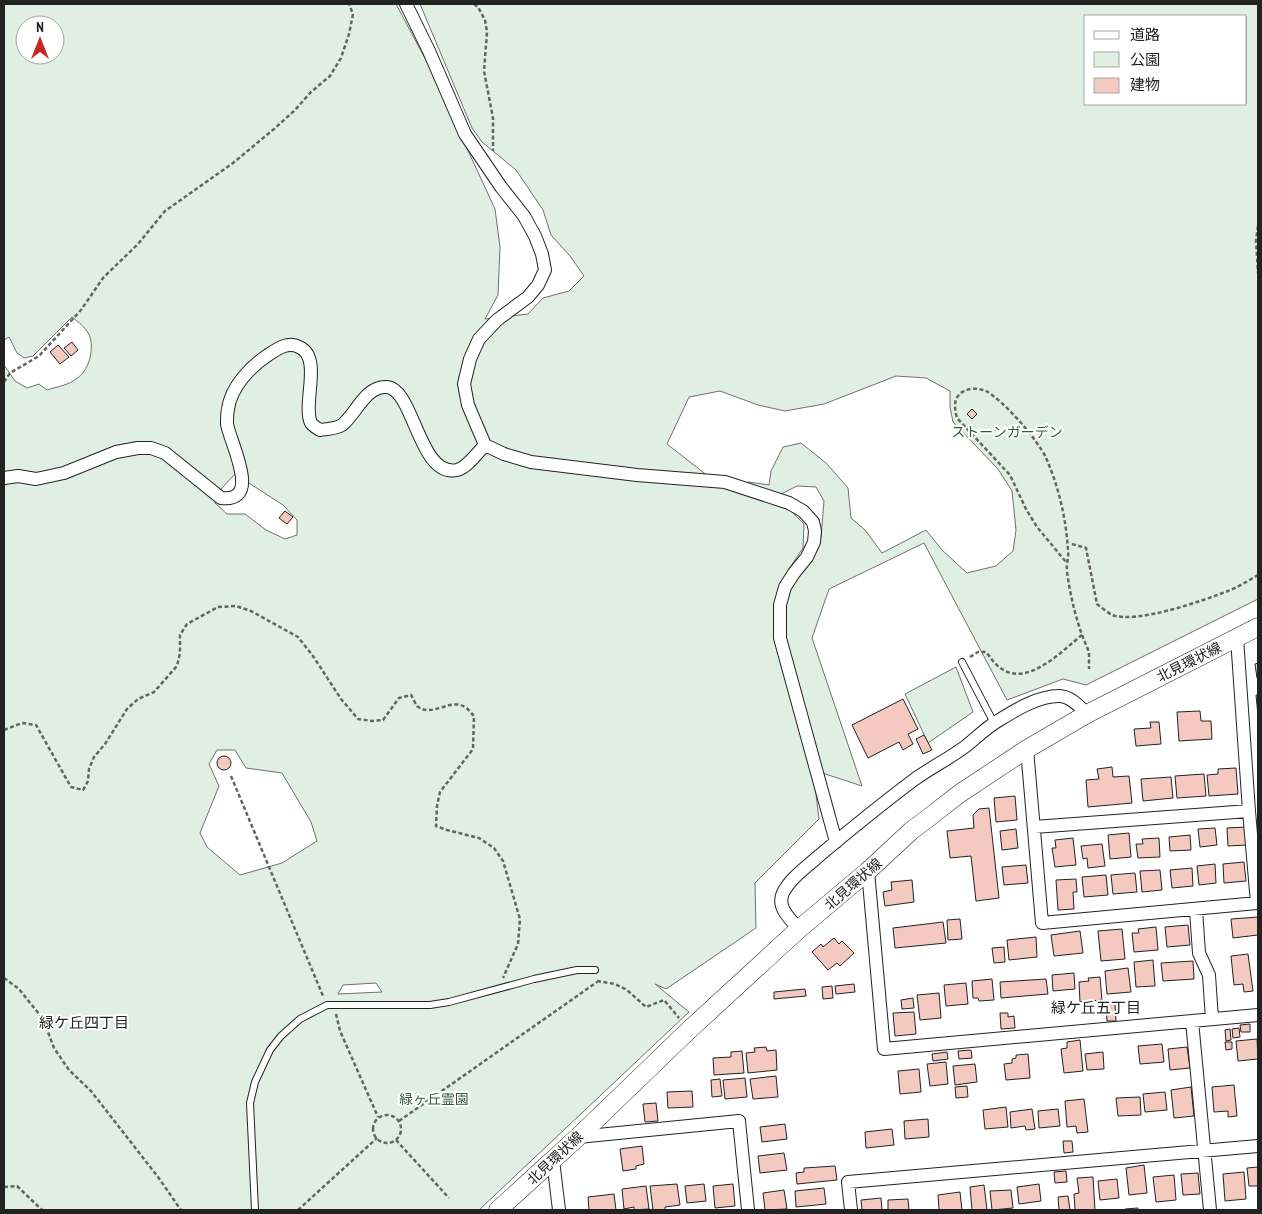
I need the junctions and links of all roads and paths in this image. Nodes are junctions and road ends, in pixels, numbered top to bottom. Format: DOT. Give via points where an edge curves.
graph roads {
  1 [pos="349,4"];
  2 [pos="406,4"];
  3 [pos="474,4"];
  4 [pos="484,162"];
  5 [pos="1258,226"];
  6 [pos="1258,273"];
  7 [pos="4,382"];
  8 [pos="486,445"];
  9 [pos="4,478"];
  10 [pos="1072,544"];
  11 [pos="1066,562"];
  12 [pos="1258,576"];
  13 [pos="1258,627"];
  14 [pos="1082,635"];
  15 [pos="1237,638"];
  16 [pos="962,662"];
  17 [pos="1089,669"];
  18 [pos="1087,714"];
  19 [pos="994,723"];
  20 [pos="4,730"];
  21 [pos="1027,749"];
  22 [pos="231,776"];
  23 [pos="1249,810"];
  24 [pos="1034,827"];
  25 [pos="836,842"];
  26 [pos="868,871"];
  27 [pos="1196,910"];
  28 [pos="799,929"];
  29 [pos="595,970"];
  30 [pos="4,978"];
  31 [pos="597,982"];
  32 [pos="498,988"];
  33 [pos="330,1006"];
  34 [pos="1258,1015"];
  35 [pos="680,1019"];
  36 [pos="1212,1019"];
  37 [pos="1192,1021"];
  38 [pos="378,1118"];
  39 [pos="399,1121"];
  40 [pos="578,1137"];
  41 [pos="377,1138"];
  42 [pos="396,1140"];
  43 [pos="1258,1146"];
  44 [pos="1204,1151"];
  45 [pos="553,1160"];
  46 [pos="4,1187"];
  47 [pos="449,1198"];
  48 [pos="42,1210"];
  49 [pos="181,1210"];
  50 [pos="255,1210"];
  51 [pos="298,1210"];
  52 [pos="498,1210"];
  53 [pos="559,1210"];
  54 [pos="748,1210"];
  55 [pos="850,1210"];
  56 [pos="1210,1210"];
  1 -- 7 [label="path" via="352,14 349,34 341,58 330,76 240,157 165,211 138,244 103,278 81,310 46,349 10,373"];
  2 -- 4 [label="street" via="465,134"];
  3 -- 4 [label="path" via="485,20 488,32 484,70 493,118 492,152"];
  4 -- 8 [label="street" via="524,216 535,236 545,270 528,297 497,320 479,339 470,359 464,384 468,405"];
  5 -- 6 [label="path"];
  8 -- 9 [label="street" via="458,470 442,467 426,449 406,404 390,387 379,387 371,392 340,426 320,430 312,424 309,416 309,355 301,347 291,344 260,360 230,396 228,425 238,456 242,488 231,499 221,498 164,453 151,448 116,452 64,473 36,479"];
  8 -- 25 [label="street" via="532,462 725,482 804,511 813,522 814,542 790,580 780,605 780,638"];
  10 -- 12 [label="path" via="1086,548 1097,604 1112,614 1127,617 1177,608 1229,591"];
  11 -- 11 [label="path" via="1068,540 1061,503 1045,456 1017,418 994,397 985,390 966,390 955,399 956,418 1010,476 1037,528"];
  11 -- 14 [label="path" via="1074,613"];
  13 -- 15 [label="main road, 北見環状線"];
  14 -- 16 [label="path" via="1029,673 1016,675 1003,670 986,652 978,652"];
  14 -- 17 [label="path" via="1089,652"];
  15 -- 18 [label="main road, 北見環状線"];
  15 -- 23 [label="street"];
  16 -- 19 [label="lane"];
  18 -- 19 [label="street" via="1074,701 1061,696 1028,704"];
  18 -- 21 [label="main road, 北見環状線"];
  19 -- 25 [label="street"];
  20 -- 32 [label="path" via="22,723 36,725 71,787 83,790 94,757 127,709 138,699 154,692 177,666 180,635 187,624 218,607 236,606 298,637 340,699 358,719 383,720 399,698 411,696 418,706 428,710 453,703 464,706 474,716 473,749 440,792 436,826 479,838 494,848 503,861 520,920 518,944"];
  21 -- 24 [label="street"];
  21 -- 26 [label="main road, 北見環状線" via="927,818"];
  22 -- 33 [label="path"];
  23 -- 24 [label="street"];
  23 -- 27 [label="street" via="1257,903"];
  24 -- 27 [label="street" via="1042,924"];
  25 -- 28 [label="street" via="803,870 782,894 784,911"];
  26 -- 28 [label="main road, 北見環状線"];
  26 -- 37 [label="street" via="884,1049"];
  27 -- 36 [label="street" via="1200,953 1209,975"];
  28 -- 40 [label="main road, 北見環状線"];
  29 -- 31 [label="path"];
  29 -- 32 [label="lane" via="577,970"];
  30 -- 49 [label="path" via="20,989 43,1019 54,1048 69,1070 91,1091"];
  31 -- 35 [label="path" via="616,984 646,1007 664,1000"];
  31 -- 39 [label="path"];
  32 -- 33 [label="lane" via="430,1005"];
  33 -- 38 [label="path"];
  33 -- 50 [label="lane" via="300,1019 281,1036 270,1050 255,1082 249,1120"];
  34 -- 36 [label="street"];
  36 -- 37 [label="street"];
  37 -- 44 [label="street"];
  38 -- 39 [label="path" via="388,1115"];
  38 -- 41 [label="path" via="373,1127"];
  39 -- 42 [label="path" via="401,1130"];
  40 -- 45 [label="main road, 北見環状線"];
  40 -- 54 [label="street" via="740,1122"];
  41 -- 42 [label="path" via="385,1143"];
  41 -- 51 [label="path"];
  42 -- 47 [label="path"];
  43 -- 44 [label="street"];
  44 -- 55 [label="street" via="848,1182"];
  44 -- 56 [label="street"];
  45 -- 52 [label="main road, 北見環状線"];
  45 -- 53 [label="street"];
  46 -- 48 [label="path" via="17,1186"];
}
